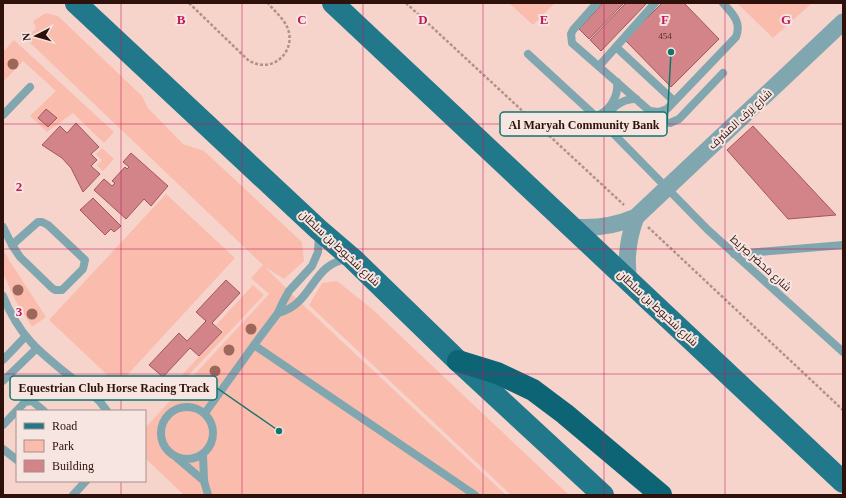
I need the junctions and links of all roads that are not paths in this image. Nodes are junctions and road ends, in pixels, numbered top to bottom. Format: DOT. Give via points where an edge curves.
graph roads {
  1 [pos="76,3"];
  2 [pos="333,3"];
  3 [pos="597,3"];
  4 [pos="655,3"];
  5 [pos="723,3"];
  6 [pos="843,22"];
  7 [pos="616,47"];
  8 [pos="528,54"];
  9 [pos="599,66"];
  10 [pos="723,73"];
  11 [pos="617,82"];
  12 [pos="30,87"];
  13 [pos="636,99"];
  14 [pos="674,101"];
  15 [pos="649,110"];
  16 [pos="3,115"];
  17 [pos="595,116"];
  18 [pos="604,124"];
  19 [pos="667,189"];
  20 [pos="636,217"];
  21 [pos="3,227"];
  22 [pos="572,228"];
  23 [pos="318,229"];
  24 [pos="12,245"];
  25 [pos="843,245"];
  26 [pos="734,254"];
  27 [pos="353,259"];
  28 [pos="629,281"];
  29 [pos="3,296"];
  30 [pos="278,313"];
  31 [pos="25,337"];
  32 [pos="254,345"];
  33 [pos="36,349"];
  34 [pos="843,352"];
  35 [pos="3,360"];
  36 [pos="458,361"];
  37 [pos="3,381"];
  38 [pos="17,410"];
  39 [pos="43,410"];
  40 [pos="106,410"];
  41 [pos="16,411"];
  42 [pos="205,413"];
  43 [pos="3,425"];
  44 [pos="3,448"];
  45 [pos="203,454"];
  46 [pos="175,456"];
  47 [pos="16,459"];
  48 [pos="204,481"];
  49 [pos="85,482"];
  50 [pos="843,482"];
  51 [pos="73,495"];
  52 [pos="208,495"];
  53 [pos="475,495"];
  54 [pos="603,495"];
  55 [pos="661,495"];
  1 -- 23 [label="main road, شارع شخبوط بن سلطان"];
  2 -- 22 [label="main road, شارع شخبوط بن سلطان"];
  3 -- 9 [label="lane" via="573,30 571,39 575,46"];
  4 -- 7 [label="lane"];
  5 -- 14 [label="lane" via="738,22 736,37"];
  6 -- 19 [label="street, شارع يَرف المشرف"];
  7 -- 9 [label="lane"];
  7 -- 14 [label="lane"];
  8 -- 17 [label="lane, شارع مَحضَر صِرَيط"];
  9 -- 11 [label="lane"];
  10 -- 15 [label="lane" via="689,110 674,122 661,121"];
  11 -- 13 [label="lane"];
  11 -- 17 [label="lane" via="615,98 606,110"];
  12 -- 16 [label="lane"];
  13 -- 15 [label="lane"];
  13 -- 18 [label="lane" via="621,102 606,117"];
  14 -- 15 [label="lane" via="664,111"];
  17 -- 18 [label="lane, شارع مَحضَر صِرَيط"];
  18 -- 19 [label="lane, شارع مَحضَر صِرَيط"];
  19 -- 20 [label="street, شارع يَرف المشرف"];
  19 -- 26 [label="lane, شارع مَحضَر صِرَيط"];
  20 -- 22 [label="street, شارع يَرف المشرف" via="598,228"];
  20 -- 28 [label="street" via="628,242"];
  21 -- 24 [label="lane"];
  22 -- 28 [label="main road, شارع شخبوط بن سلطان"];
  23 -- 27 [label="main road, شارع شخبوط بن سلطان"];
  23 -- 30 [label="lane" via="320,244 316,259 286,296"];
  24 -- 24 [label="lane" via="20,257 55,290 65,288 85,266 83,257 42,222 35,224"];
  25 -- 26 [label="lane"];
  26 -- 34 [label="lane, شارع مَحضَر صِرَيط"];
  27 -- 30 [label="lane" via="339,261 326,268 300,302"];
  27 -- 36 [label="main road, شارع شخبوط بن سلطان"];
  28 -- 50 [label="main road, شارع شخبوط بن سلطان"];
  29 -- 31 [label="lane"];
  30 -- 32 [label="lane"];
  31 -- 33 [label="lane"];
  31 -- 35 [label="lane"];
  32 -- 42 [label="lane"];
  32 -- 53 [label="lane"];
  33 -- 37 [label="lane"];
  33 -- 40 [label="lane" via="101,401"];
  36 -- 54 [label="main road, شارع شخبوط بن سلطان"];
  36 -- 55 [label="highway" via="497,373 533,390"];
  38 -- 39 [label="lane" via="28,400"];
  41 -- 43 [label="lane"];
  42 -- 45 [label="lane" via="211,421 214,436 211,445"];
  42 -- 46 [label="lane" via="186,406 168,415 163,423 162,438 164,446"];
  44 -- 47 [label="lane"];
  45 -- 46 [label="lane" via="185,459"];
  45 -- 48 [label="lane"];
  46 -- 48 [label="lane"];
  48 -- 52 [label="lane"];
  49 -- 51 [label="lane"];
}
